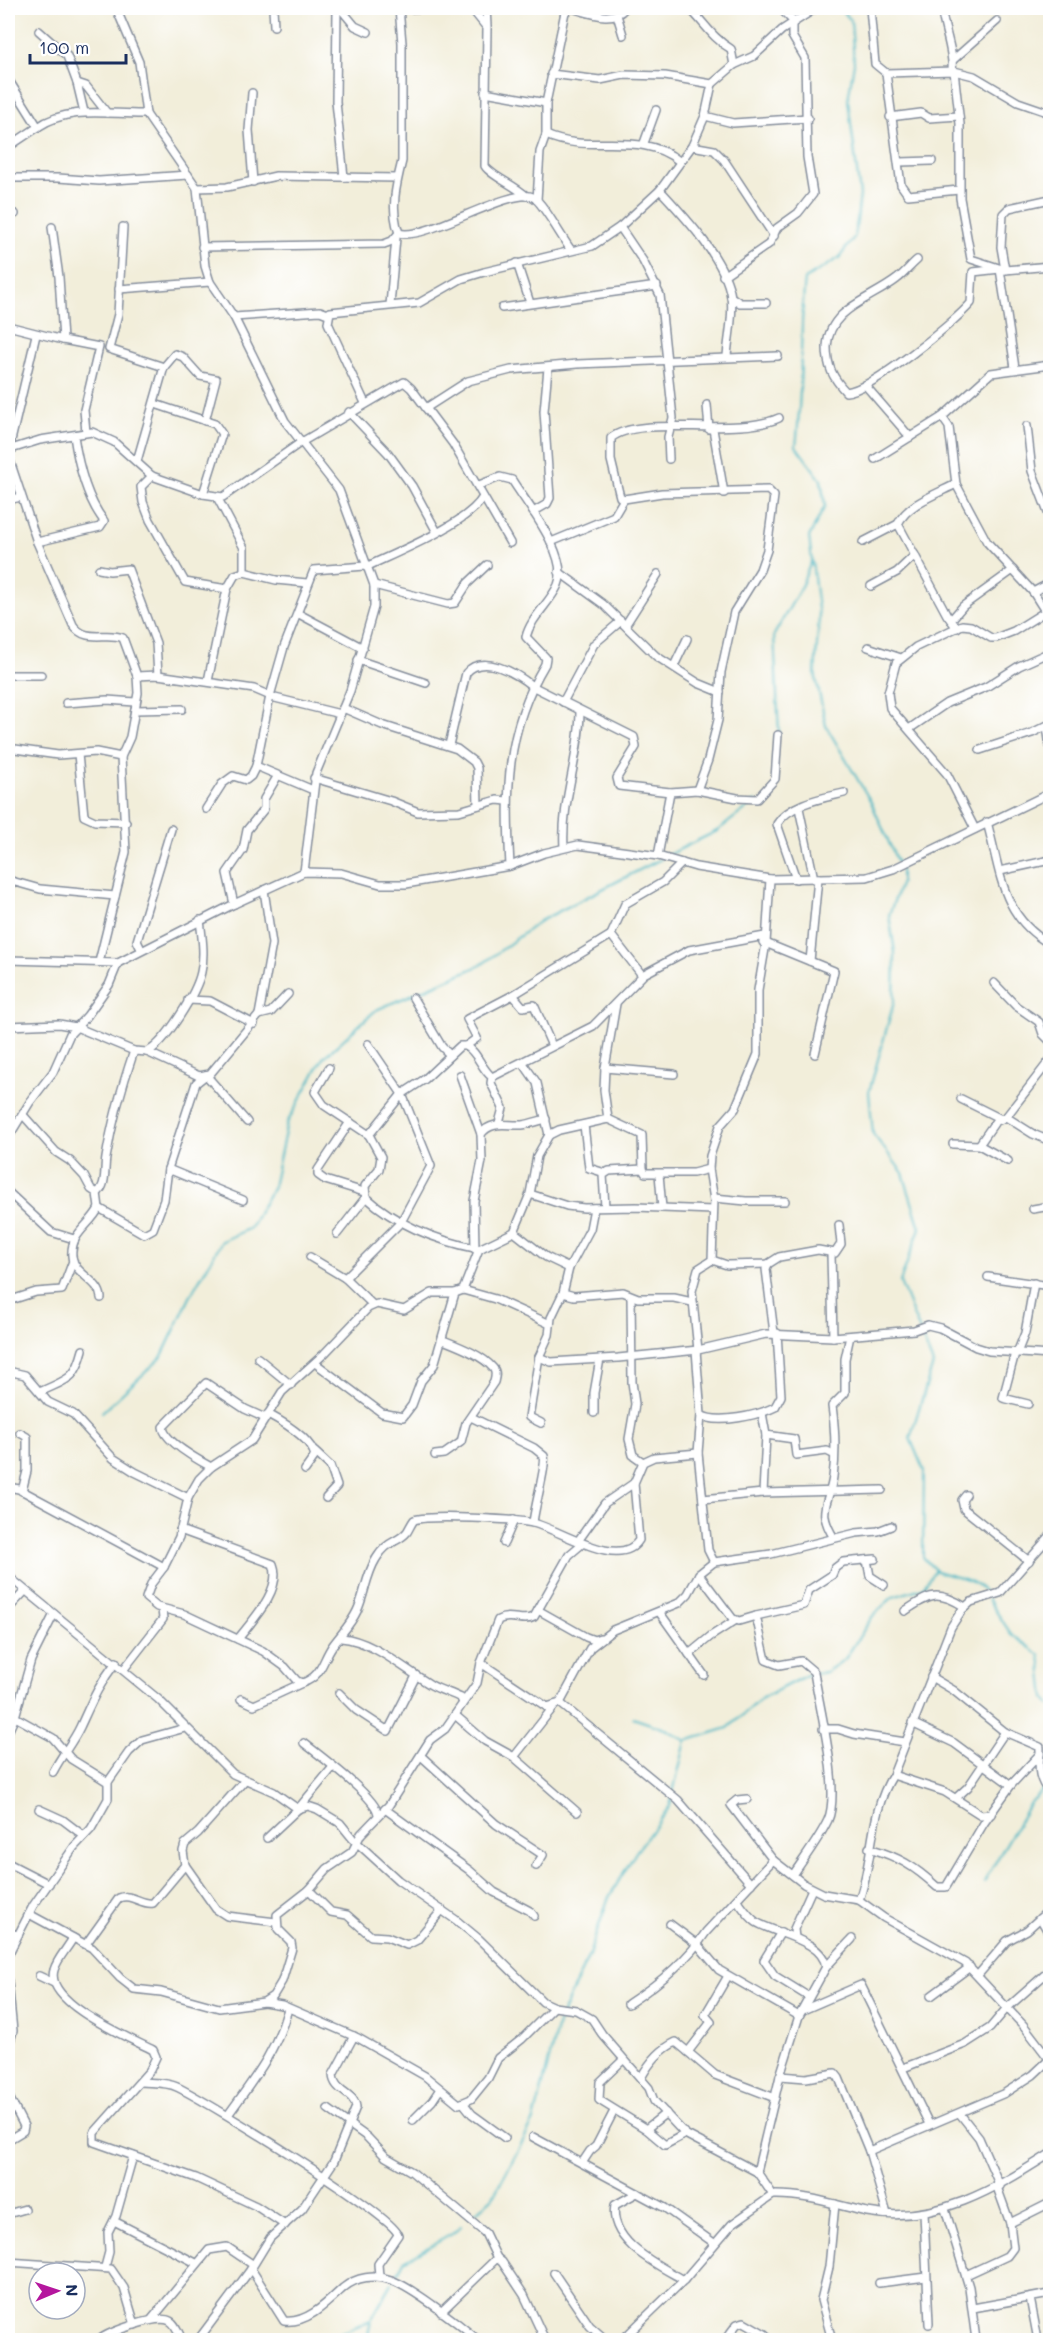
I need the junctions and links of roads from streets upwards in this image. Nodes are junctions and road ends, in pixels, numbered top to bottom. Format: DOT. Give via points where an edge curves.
graph roads {
  1 [pos="116,8"];
  2 [pos="273,8"];
  3 [pos="338,8"];
  4 [pos="399,8"];
  5 [pos="429,8"];
  6 [pos="471,8"];
  7 [pos="486,8"];
  8 [pos="625,8"];
  9 [pos="689,8"];
  10 [pos="780,8"];
  11 [pos="816,8"];
  12 [pos="870,8"];
  13 [pos="942,14"];
  14 [pos="617,15"];
  15 [pos="997,21"];
  16 [pos="793,23"];
  17 [pos="274,26"];
  18 [pos="487,28"];
  19 [pos="39,31"];
  20 [pos="368,32"];
  21 [pos="623,35"];
  22 [pos="953,60"];
  23 [pos="734,64"];
  24 [pos="953,71"];
  25 [pos="886,73"];
  26 [pos="551,74"];
  27 [pos="8,79"];
  28 [pos="77,83"];
  29 [pos="712,84"];
  30 [pos="485,92"];
  31 [pos="252,93"];
  32 [pos="546,103"];
  33 [pos="656,110"];
  34 [pos="84,112"];
  35 [pos="107,113"];
  36 [pos="1050,113"];
  37 [pos="146,114"];
  38 [pos="960,116"];
  39 [pos="705,117"];
  40 [pos="890,117"];
  41 [pos="808,118"];
  42 [pos="38,127"];
  43 [pos="546,135"];
  44 [pos="644,143"];
  45 [pos="692,146"];
  46 [pos="8,147"];
  47 [pos="679,161"];
  48 [pos="932,161"];
  49 [pos="900,162"];
  50 [pos="188,175"];
  51 [pos="344,177"];
  52 [pos="8,178"];
  53 [pos="397,178"];
  54 [pos="253,182"];
  55 [pos="197,188"];
  56 [pos="660,190"];
  57 [pos="959,190"];
  58 [pos="526,195"];
  59 [pos="1050,199"];
  60 [pos="537,200"];
  61 [pos="52,227"];
  62 [pos="123,227"];
  63 [pos="620,227"];
  64 [pos="397,235"];
  65 [pos="774,236"];
  66 [pos="202,247"];
  67 [pos="571,250"];
  68 [pos="971,259"];
  69 [pos="917,260"];
  70 [pos="517,263"];
  71 [pos="1050,266"];
  72 [pos="1003,270"];
  73 [pos="973,272"];
  74 [pos="723,276"];
  75 [pos="210,282"];
  76 [pos="657,286"];
  77 [pos="119,290"];
  78 [pos="731,297"];
  79 [pos="530,303"];
  80 [pos="766,303"];
  81 [pos="390,305"];
  82 [pos="502,308"];
  83 [pos="328,314"];
  84 [pos="234,317"];
  85 [pos="8,326"];
  86 [pos="36,335"];
  87 [pos="63,340"];
  88 [pos="99,347"];
  89 [pos="109,349"];
  90 [pos="778,356"];
  91 [pos="727,357"];
  92 [pos="667,359"];
  93 [pos="1050,365"];
  94 [pos="164,367"];
  95 [pos="549,368"];
  96 [pos="1015,368"];
  97 [pos="865,385"];
  98 [pos="364,403"];
  99 [pos="155,404"];
  100 [pos="707,405"];
  101 [pos="426,408"];
  102 [pos="349,412"];
  103 [pos="942,417"];
  104 [pos="779,418"];
  105 [pos="205,421"];
  106 [pos="672,426"];
  107 [pos="1027,426"];
  108 [pos="711,429"];
  109 [pos="86,432"];
  110 [pos="74,436"];
  111 [pos="910,437"];
  112 [pos="300,443"];
  113 [pos="8,449"];
  114 [pos="669,459"];
  115 [pos="874,459"];
  116 [pos="137,460"];
  117 [pos="152,476"];
  118 [pos="956,484"];
  119 [pos="479,485"];
  120 [pos="724,493"];
  121 [pos="202,494"];
  122 [pos="21,497"];
  123 [pos="217,497"];
  124 [pos="483,497"];
  125 [pos="624,499"];
  126 [pos="8,500"];
  127 [pos="1049,505"];
  128 [pos="533,512"];
  129 [pos="1050,518"];
  130 [pos="898,524"];
  131 [pos="437,532"];
  132 [pos="37,542"];
  133 [pos="551,542"];
  134 [pos="863,542"];
  135 [pos="510,543"];
  136 [pos="915,555"];
  137 [pos="487,565"];
  138 [pos="365,566"];
  139 [pos="99,569"];
  140 [pos="1013,570"];
  141 [pos="244,572"];
  142 [pos="559,572"];
  143 [pos="658,574"];
  144 [pos="307,583"];
  145 [pos="1050,583"];
  146 [pos="374,585"];
  147 [pos="871,586"];
  148 [pos="227,589"];
  149 [pos="1033,592"];
  150 [pos="1046,611"];
  151 [pos="299,614"];
  152 [pos="1050,619"];
  153 [pos="951,620"];
  154 [pos="624,622"];
  155 [pos="957,628"];
  156 [pos="687,639"];
  157 [pos="868,646"];
  158 [pos="363,648"];
  159 [pos="1050,652"];
  160 [pos="901,658"];
  161 [pos="357,660"];
  162 [pos="674,666"];
  163 [pos="8,675"];
  164 [pos="41,675"];
  165 [pos="158,675"];
  166 [pos="137,676"];
  167 [pos="208,681"];
  168 [pos="426,683"];
  169 [pos="532,686"];
  170 [pos="720,692"];
  171 [pos="270,696"];
  172 [pos="563,702"];
  173 [pos="66,703"];
  174 [pos="135,706"];
  175 [pos="182,709"];
  176 [pos="342,711"];
  177 [pos="580,711"];
  178 [pos="1049,725"];
  179 [pos="909,729"];
  180 [pos="778,735"];
  181 [pos="449,746"];
  182 [pos="1050,747"];
  183 [pos="8,748"];
  184 [pos="980,750"];
  185 [pos="78,754"];
  186 [pos="121,757"];
  187 [pos="256,766"];
  188 [pos="277,777"];
  189 [pos="315,778"];
  190 [pos="313,790"];
  191 [pos="697,790"];
  192 [pos="670,792"];
  193 [pos="844,793"];
  194 [pos="1050,793"];
  195 [pos="507,801"];
  196 [pos="478,805"];
  197 [pos="799,808"];
  198 [pos="206,809"];
  199 [pos="126,822"];
  200 [pos="987,822"];
  201 [pos="975,828"];
  202 [pos="171,829"];
  203 [pos="564,847"];
  204 [pos="658,856"];
  205 [pos="1050,860"];
  206 [pos="682,863"];
  207 [pos="510,866"];
  208 [pos="1000,871"];
  209 [pos="304,872"];
  210 [pos="770,879"];
  211 [pos="796,879"];
  212 [pos="816,879"];
  213 [pos="8,880"];
  214 [pos="264,890"];
  215 [pos="115,896"];
  216 [pos="234,904"];
  217 [pos="200,920"];
  218 [pos="611,935"];
  219 [pos="766,940"];
  220 [pos="1050,944"];
  221 [pos="141,949"];
  222 [pos="806,958"];
  223 [pos="8,960"];
  224 [pos="99,962"];
  225 [pos="118,963"];
  226 [pos="642,975"];
  227 [pos="994,983"];
  228 [pos="288,994"];
  229 [pos="513,994"];
  230 [pos="413,998"];
  231 [pos="188,1000"];
  232 [pos="616,1004"];
  233 [pos="259,1015"];
  234 [pos="254,1024"];
  235 [pos="8,1026"];
  236 [pos="76,1027"];
  237 [pos="1050,1041"];
  238 [pos="368,1044"];
  239 [pos="466,1046"];
  240 [pos="552,1046"];
  241 [pos="134,1051"];
  242 [pos="147,1052"];
  243 [pos="815,1054"];
  244 [pos="450,1055"];
  245 [pos="1050,1060"];
  246 [pos="523,1063"];
  247 [pos="329,1068"];
  248 [pos="605,1068"];
  249 [pos="674,1074"];
  250 [pos="460,1075"];
  251 [pos="206,1076"];
  252 [pos="492,1077"];
  253 [pos="402,1094"];
  254 [pos="961,1099"];
  255 [pos="23,1115"];
  256 [pos="1004,1118"];
  257 [pos="546,1119"];
  258 [pos="609,1119"];
  259 [pos="248,1122"];
  260 [pos="350,1122"];
  261 [pos="499,1123"];
  262 [pos="584,1125"];
  263 [pos="481,1134"];
  264 [pos="369,1135"];
  265 [pos="549,1135"];
  266 [pos="8,1138"];
  267 [pos="1050,1142"];
  268 [pos="953,1144"];
  269 [pos="979,1145"];
  270 [pos="1008,1161"];
  271 [pos="168,1169"];
  272 [pos="643,1169"];
  273 [pos="709,1170"];
  274 [pos="605,1173"];
  275 [pos="659,1174"];
  276 [pos="8,1192"];
  277 [pos="97,1193"];
  278 [pos="530,1194"];
  279 [pos="365,1195"];
  280 [pos="714,1198"];
  281 [pos="243,1200"];
  282 [pos="784,1201"];
  283 [pos="1050,1206"];
  284 [pos="605,1207"];
  285 [pos="99,1208"];
  286 [pos="594,1208"];
  287 [pos="662,1208"];
  288 [pos="1033,1209"];
  289 [pos="713,1210"];
  290 [pos="401,1222"];
  291 [pos="839,1225"];
  292 [pos="514,1232"];
  293 [pos="337,1234"];
  294 [pos="74,1239"];
  295 [pos="477,1249"];
  296 [pos="831,1254"];
  297 [pos="310,1257"];
  298 [pos="712,1260"];
  299 [pos="73,1261"];
  300 [pos="768,1264"];
  301 [pos="569,1269"];
  302 [pos="988,1276"];
  303 [pos="345,1278"];
  304 [pos="1034,1283"];
  305 [pos="1050,1286"];
  306 [pos="463,1290"];
  307 [pos="455,1293"];
  308 [pos="563,1293"];
  309 [pos="631,1297"];
  310 [pos="102,1298"];
  311 [pos="8,1301"];
  312 [pos="692,1302"];
  313 [pos="373,1305"];
  314 [pos="550,1324"];
  315 [pos="776,1333"];
  316 [pos="850,1336"];
  317 [pos="834,1337"];
  318 [pos="443,1340"];
  319 [pos="83,1350"];
  320 [pos="697,1350"];
  321 [pos="1016,1353"];
  322 [pos="1050,1355"];
  323 [pos="539,1357"];
  324 [pos="632,1357"];
  325 [pos="258,1358"];
  326 [pos="600,1359"];
  327 [pos="315,1363"];
  328 [pos="8,1371"];
  329 [pos="291,1385"];
  330 [pos="40,1392"];
  331 [pos="1028,1404"];
  332 [pos="594,1413"];
  333 [pos="762,1413"];
  334 [pos="701,1415"];
  335 [pos="267,1416"];
  336 [pos="471,1417"];
  337 [pos="541,1423"];
  338 [pos="20,1433"];
  339 [pos="766,1435"];
  340 [pos="315,1452"];
  341 [pos="698,1453"];
  342 [pos="833,1454"];
  343 [pos="435,1455"];
  344 [pos="643,1462"];
  345 [pos="211,1467"];
  346 [pos="305,1470"];
  347 [pos="634,1483"];
  348 [pos="8,1487"];
  349 [pos="828,1490"];
  350 [pos="882,1490"];
  351 [pos="22,1491"];
  352 [pos="763,1493"];
  353 [pos="966,1495"];
  354 [pos="188,1498"];
  355 [pos="326,1498"];
  356 [pos="704,1499"];
  357 [pos="514,1520"];
  358 [pos="533,1523"];
  359 [pos="891,1526"];
  360 [pos="180,1530"];
  361 [pos="1050,1536"];
  362 [pos="834,1538"];
  363 [pos="580,1542"];
  364 [pos="504,1543"];
  365 [pos="875,1559"];
  366 [pos="867,1560"];
  367 [pos="1029,1561"];
  368 [pos="714,1562"];
  369 [pos="164,1567"];
  370 [pos="699,1574"];
  371 [pos="8,1576"];
  372 [pos="884,1585"];
  373 [pos="25,1591"];
  374 [pos="965,1607"];
  375 [pos="8,1610"];
  376 [pos="538,1610"];
  377 [pos="164,1611"];
  378 [pos="905,1611"];
  379 [pos="660,1613"];
  380 [pos="54,1614"];
  381 [pos="756,1616"];
  382 [pos="736,1620"];
  383 [pos="341,1638"];
  384 [pos="602,1638"];
  385 [pos="238,1639"];
  386 [pos="690,1654"];
  387 [pos="116,1662"];
  388 [pos="481,1663"];
  389 [pos="124,1669"];
  390 [pos="704,1675"];
  391 [pos="416,1676"];
  392 [pos="931,1677"];
  393 [pos="302,1683"];
  394 [pos="339,1693"];
  395 [pos="241,1699"];
  396 [pos="462,1701"];
  397 [pos="558,1704"];
  398 [pos="11,1715"];
  399 [pos="455,1715"];
  400 [pos="912,1723"];
  401 [pos="185,1728"];
  402 [pos="823,1729"];
  403 [pos="8,1732"];
  404 [pos="1005,1732"];
  405 [pos="905,1742"];
  406 [pos="304,1743"];
  407 [pos="64,1750"];
  408 [pos="1040,1754"];
  409 [pos="421,1756"];
  410 [pos="514,1758"];
  411 [pos="984,1764"];
  412 [pos="333,1767"];
  413 [pos="53,1772"];
  414 [pos="893,1775"];
  415 [pos="245,1780"];
  416 [pos="108,1782"];
  417 [pos="1011,1785"];
  418 [pos="1050,1793"];
  419 [pos="956,1798"];
  420 [pos="747,1799"];
  421 [pos="39,1809"];
  422 [pos="298,1809"];
  423 [pos="385,1809"];
  424 [pos="577,1812"];
  425 [pos="992,1814"];
  426 [pos="378,1815"];
  427 [pos="981,1815"];
  428 [pos="984,1823"];
  429 [pos="84,1836"];
  430 [pos="267,1838"];
  431 [pos="357,1841"];
  432 [pos="869,1848"];
  433 [pos="773,1860"];
  434 [pos="8,1863"];
  435 [pos="185,1865"];
  436 [pos="536,1866"];
  437 [pos="793,1875"];
  438 [pos="49,1884"];
  439 [pos="751,1884"];
  440 [pos="813,1889"];
  441 [pos="309,1890"];
  442 [pos="737,1900"];
  443 [pos="859,1900"];
  444 [pos="1050,1909"];
  445 [pos="442,1910"];
  446 [pos="29,1914"];
  447 [pos="534,1916"];
  448 [pos="1040,1918"];
  449 [pos="276,1922"];
  450 [pos="670,1924"];
  451 [pos="8,1932"];
  452 [pos="781,1932"];
  453 [pos="17,1935"];
  454 [pos="1050,1935"];
  455 [pos="73,1938"];
  456 [pos="795,1938"];
  457 [pos="852,1939"];
  458 [pos="86,1944"];
  459 [pos="698,1945"];
  460 [pos="8,1954"];
  461 [pos="826,1967"];
  462 [pos="970,1967"];
  463 [pos="1050,1970"];
  464 [pos="978,1975"];
  465 [pos="39,1976"];
  466 [pos="728,1976"];
  467 [pos="8,1981"];
  468 [pos="54,1983"];
  469 [pos="276,1991"];
  470 [pos="931,1996"];
  471 [pos="809,1997"];
  472 [pos="264,2002"];
  473 [pos="628,2004"];
  474 [pos="285,2007"];
  475 [pos="560,2007"];
  476 [pos="1006,2009"];
  477 [pos="801,2013"];
  478 [pos="10,2026"];
  479 [pos="354,2036"];
  480 [pos="8,2048"];
  481 [pos="688,2052"];
  482 [pos="623,2060"];
  483 [pos="1050,2060"];
  484 [pos="903,2068"];
  485 [pos="780,2076"];
  486 [pos="641,2078"];
  487 [pos="141,2082"];
  488 [pos="440,2089"];
  489 [pos="8,2095"];
  490 [pos="775,2097"];
  491 [pos="464,2104"];
  492 [pos="328,2109"];
  493 [pos="614,2111"];
  494 [pos="666,2113"];
  495 [pos="960,2114"];
  496 [pos="228,2115"];
  497 [pos="412,2120"];
  498 [pos="928,2124"];
  499 [pos="349,2125"];
  500 [pos="646,2129"];
  501 [pos="685,2134"];
  502 [pos="533,2137"];
  503 [pos="505,2138"];
  504 [pos="8,2140"];
  505 [pos="869,2151"];
  506 [pos="1050,2154"];
  507 [pos="133,2156"];
  508 [pos="582,2163"];
  509 [pos="757,2172"];
  510 [pos="323,2178"];
  511 [pos="998,2187"];
  512 [pos="637,2193"];
  513 [pos="773,2195"];
  514 [pos="1050,2203"];
  515 [pos="835,2204"];
  516 [pos="24,2209"];
  517 [pos="945,2209"];
  518 [pos="924,2212"];
  519 [pos="8,2214"];
  520 [pos="887,2214"];
  521 [pos="114,2221"];
  522 [pos="1010,2223"];
  523 [pos="285,2225"];
  524 [pos="714,2243"];
  525 [pos="497,2258"];
  526 [pos="8,2262"];
  527 [pos="196,2264"];
  528 [pos="105,2267"];
  529 [pos="252,2267"];
  530 [pos="554,2273"];
  531 [pos="966,2275"];
  532 [pos="379,2277"];
  533 [pos="926,2277"];
  534 [pos="684,2280"];
  535 [pos="879,2283"];
  536 [pos="1050,2294"];
  537 [pos="1030,2298"];
  538 [pos="973,2308"];
  539 [pos="441,2312"];
  540 [pos="152,2319"];
  541 [pos="929,2324"];
  542 [pos="135,2325"];
  543 [pos="112,2337"];
  544 [pos="202,2338"];
  545 [pos="99,2340"];
  546 [pos="182,2340"];
  547 [pos="478,2340"];
  548 [pos="544,2340"];
  549 [pos="606,2340"];
  550 [pos="622,2340"];
  551 [pos="725,2340"];
  552 [pos="769,2340"];
  553 [pos="832,2340"];
  554 [pos="975,2340"];
  555 [pos="1038,2340"];
  1 -- 37 [label="street" via="139,62"];
  2 -- 17 [label="street"];
  3 -- 20 [label="street" via="355,26"];
  3 -- 51 [label="street" via="336,102"];
  4 -- 5 [label="street"];
  4 -- 53 [label="street" via="403,120 402,161"];
  6 -- 18 [label="street"];
  7 -- 18 [label="street"];
  8 -- 14 [label="street"];
  9 -- 23 [label="street" via="709,33 731,49"];
  10 -- 16 [label="street"];
  11 -- 16 [label="street"];
  12 -- 25 [label="street" via="875,64"];
  13 -- 22 [label="street"];
  14 -- 21 [label="street"];
  14 -- 26 [label="street" via="607,17 571,8 565,12"];
  15 -- 22 [label="street"];
  16 -- 23 [label="street" via="754,56"];
  16 -- 41 [label="street" via="792,36 805,58"];
  18 -- 30 [label="street"];
  19 -- 28 [label="street" via="67,56"];
  22 -- 24 [label="street"];
  23 -- 29 [label="street"];
  24 -- 25 [label="street"];
  24 -- 36 [label="street" via="974,76 1018,102"];
  24 -- 38 [label="street"];
  25 -- 40 [label="street"];
  26 -- 29 [label="street" via="600,81 624,75 665,76"];
  26 -- 32 [label="street"];
  27 -- 42 [label="street"];
  28 -- 34 [label="street"];
  28 -- 35 [label="street" via="86,86"];
  29 -- 39 [label="street"];
  30 -- 32 [label="street"];
  30 -- 58 [label="street" via="485,166"];
  31 -- 54 [label="street" via="249,130"];
  32 -- 43 [label="street"];
  33 -- 44 [label="street"];
  34 -- 35 [label="street"];
  34 -- 42 [label="street"];
  35 -- 37 [label="street"];
  37 -- 50 [label="street"];
  38 -- 40 [label="street" via="929,118 921,113"];
  38 -- 57 [label="street"];
  39 -- 41 [label="street" via="734,123"];
  39 -- 45 [label="street"];
  40 -- 49 [label="street"];
  41 -- 65 [label="street" via="807,157 813,194 798,213 777,228"];
  42 -- 46 [label="street"];
  43 -- 44 [label="street" via="582,142"];
  43 -- 60 [label="street" via="540,152"];
  44 -- 47 [label="street"];
  45 -- 47 [label="street"];
  45 -- 65 [label="street" via="714,150 724,160"];
  47 -- 56 [label="street"];
  48 -- 49 [label="street"];
  49 -- 57 [label="street" via="901,185 908,195"];
  50 -- 52 [label="street" via="99,181"];
  50 -- 55 [label="street"];
  51 -- 53 [label="street"];
  51 -- 54 [label="street" via="276,176"];
  53 -- 64 [label="street" via="393,213"];
  54 -- 55 [label="street"];
  55 -- 66 [label="street"];
  56 -- 63 [label="street"];
  56 -- 74 [label="street" via="689,222"];
  57 -- 68 [label="street"];
  58 -- 60 [label="street"];
  58 -- 64 [label="street" via="412,235"];
  59 -- 72 [label="street" via="1009,208 1003,214"];
  60 -- 67 [label="street"];
  61 -- 87 [label="street"];
  62 -- 77 [label="street"];
  63 -- 67 [label="street" via="586,250"];
  63 -- 76 [label="street"];
  64 -- 66 [label="street" via="384,244"];
  64 -- 81 [label="street"];
  65 -- 74 [label="street" via="750,260"];
  66 -- 75 [label="street"];
  67 -- 70 [label="street"];
  68 -- 72 [label="street"];
  68 -- 73 [label="street"];
  69 -- 97 [label="street" via="896,280 847,310 828,332 827,361 838,384 846,392"];
  70 -- 79 [label="street"];
  70 -- 81 [label="street" via="461,279 419,303"];
  71 -- 72 [label="street"];
  72 -- 73 [label="street"];
  72 -- 96 [label="street"];
  73 -- 97 [label="street" via="973,298 968,306 945,329"];
  74 -- 78 [label="street"];
  75 -- 77 [label="street"];
  75 -- 84 [label="street"];
  76 -- 79 [label="street"];
  76 -- 92 [label="street"];
  77 -- 89 [label="street" via="118,314"];
  78 -- 80 [label="street" via="741,303"];
  78 -- 91 [label="street"];
  79 -- 82 [label="street"];
  81 -- 83 [label="street"];
  83 -- 84 [label="street" via="320,311"];
  83 -- 98 [label="street" via="328,323"];
  84 -- 112 [label="street"];
  85 -- 86 [label="street"];
  86 -- 87 [label="street"];
  86 -- 113 [label="street"];
  87 -- 88 [label="street"];
  88 -- 89 [label="street"];
  88 -- 109 [label="street" via="84,410"];
  89 -- 94 [label="street"];
  90 -- 91 [label="street"];
  91 -- 92 [label="street"];
  92 -- 95 [label="street"];
  92 -- 106 [label="street"];
  93 -- 96 [label="street"];
  94 -- 99 [label="street"];
  94 -- 105 [label="street" via="175,354 183,357 200,376 216,379"];
  95 -- 101 [label="street" via="511,370 468,381"];
  95 -- 128 [label="street" via="544,411 549,498 547,504"];
  96 -- 103 [label="street" via="991,374"];
  97 -- 111 [label="street"];
  98 -- 101 [label="street" via="404,382"];
  98 -- 102 [label="street"];
  99 -- 105 [label="street"];
  99 -- 116 [label="street"];
  100 -- 108 [label="street"];
  101 -- 119 [label="street"];
  102 -- 112 [label="street"];
  102 -- 131 [label="street" via="388,453 412,486"];
  103 -- 111 [label="street"];
  103 -- 118 [label="street" via="950,427"];
  104 -- 108 [label="street" via="766,424"];
  105 -- 121 [label="street" via="216,424 222,434"];
  106 -- 108 [label="street"];
  106 -- 114 [label="street"];
  106 -- 125 [label="street" via="636,428 611,438 612,468 620,497"];
  107 -- 127 [label="street" via="1032,471"];
  108 -- 120 [label="street"];
  109 -- 110 [label="street"];
  109 -- 116 [label="street" via="106,438"];
  110 -- 113 [label="street"];
  110 -- 132 [label="street" via="91,495 104,521 100,527"];
  111 -- 115 [label="street"];
  112 -- 123 [label="street" via="231,494"];
  112 -- 138 [label="street" via="339,490"];
  113 -- 122 [label="street"];
  116 -- 117 [label="street"];
  117 -- 121 [label="street"];
  117 -- 148 [label="street" via="141,487 143,502 186,582"];
  118 -- 130 [label="street" via="916,505"];
  118 -- 140 [label="street" via="987,542"];
  119 -- 124 [label="street"];
  119 -- 128 [label="street" via="500,477 512,480"];
  120 -- 125 [label="street" via="662,493"];
  120 -- 170 [label="street" via="768,490 774,496 767,550 760,570 734,612"];
  121 -- 123 [label="street"];
  122 -- 126 [label="street"];
  122 -- 132 [label="street"];
  123 -- 141 [label="street" via="244,548"];
  124 -- 131 [label="street" via="479,504"];
  124 -- 135 [label="street"];
  125 -- 133 [label="street" via="614,516"];
  127 -- 129 [label="street"];
  128 -- 133 [label="street"];
  130 -- 134 [label="street"];
  130 -- 136 [label="street"];
  131 -- 138 [label="street"];
  132 -- 166 [label="street" via="78,632 123,638"];
  133 -- 142 [label="street"];
  136 -- 147 [label="street" via="897,572"];
  136 -- 153 [label="street"];
  137 -- 146 [label="street" via="455,603"];
  138 -- 144 [label="street" via="314,570"];
  138 -- 146 [label="street"];
  139 -- 165 [label="street" via="128,569 156,643"];
  140 -- 149 [label="street"];
  140 -- 153 [label="street" via="963,606"];
  141 -- 144 [label="street"];
  141 -- 148 [label="street" via="235,575"];
  142 -- 154 [label="street"];
  142 -- 169 [label="street" via="558,583 526,637 546,658"];
  143 -- 154 [label="street"];
  144 -- 151 [label="street"];
  145 -- 149 [label="street"];
  146 -- 158 [label="street" via="374,607"];
  148 -- 167 [label="street"];
  149 -- 150 [label="street"];
  150 -- 152 [label="street"];
  150 -- 155 [label="street" via="996,638 971,626"];
  151 -- 158 [label="street"];
  151 -- 171 [label="street" via="284,647"];
  153 -- 155 [label="street"];
  154 -- 162 [label="street" via="656,656"];
  154 -- 172 [label="street" via="594,644"];
  155 -- 160 [label="street"];
  156 -- 162 [label="street"];
  157 -- 160 [label="street"];
  158 -- 161 [label="street"];
  159 -- 179 [label="street" via="947,703"];
  160 -- 179 [label="street" via="888,693 890,708"];
  161 -- 168 [label="street"];
  161 -- 176 [label="street"];
  162 -- 170 [label="street"];
  163 -- 164 [label="street"];
  165 -- 166 [label="street"];
  165 -- 167 [label="street"];
  166 -- 174 [label="street"];
  167 -- 171 [label="street" via="254,689"];
  169 -- 172 [label="street"];
  169 -- 181 [label="street" via="490,665 472,666 460,692"];
  169 -- 195 [label="street" via="523,704 511,755"];
  170 -- 191 [label="street" via="718,720"];
  171 -- 176 [label="street"];
  171 -- 187 [label="street"];
  172 -- 177 [label="street"];
  173 -- 174 [label="street" via="107,700"];
  174 -- 175 [label="street"];
  174 -- 186 [label="street" via="130,737"];
  176 -- 181 [label="street"];
  176 -- 189 [label="street"];
  177 -- 192 [label="street" via="634,737 636,747 617,778 619,786"];
  177 -- 203 [label="street" via="570,793 563,813"];
  178 -- 182 [label="street"];
  178 -- 184 [label="street"];
  179 -- 201 [label="street" via="947,774"];
  180 -- 191 [label="street" via="775,779 757,799"];
  181 -- 196 [label="street" via="474,762"];
  183 -- 185 [label="street"];
  185 -- 186 [label="street" via="96,752"];
  185 -- 199 [label="street" via="84,816"];
  186 -- 199 [label="street"];
  187 -- 188 [label="street"];
  187 -- 198 [label="street" via="246,780 233,776 222,784"];
  188 -- 190 [label="street"];
  188 -- 216 [label="street" via="264,799 264,809 247,830 243,850 227,873"];
  189 -- 190 [label="street"];
  189 -- 196 [label="street" via="418,812 459,811"];
  190 -- 209 [label="street"];
  191 -- 192 [label="street"];
  192 -- 204 [label="street"];
  193 -- 197 [label="street"];
  194 -- 200 [label="street"];
  195 -- 196 [label="street"];
  195 -- 207 [label="street"];
  197 -- 211 [label="street" via="777,824"];
  197 -- 212 [label="street"];
  199 -- 215 [label="street" via="126,852"];
  200 -- 201 [label="street"];
  200 -- 208 [label="street"];
  201 -- 212 [label="street" via="893,869 867,877"];
  202 -- 221 [label="street" via="137,941"];
  203 -- 204 [label="street" via="604,847"];
  203 -- 207 [label="street"];
  204 -- 206 [label="street"];
  205 -- 208 [label="street"];
  206 -- 210 [label="street"];
  206 -- 218 [label="street" via="663,882 625,904"];
  207 -- 209 [label="street" via="406,884 380,884 341,873"];
  208 -- 220 [label="street" via="1004,890 1020,922"];
  209 -- 214 [label="street"];
  210 -- 211 [label="street"];
  210 -- 219 [label="street"];
  211 -- 212 [label="street"];
  212 -- 222 [label="street" via="817,907"];
  213 -- 215 [label="street" via="40,889"];
  214 -- 216 [label="street"];
  214 -- 233 [label="street" via="272,944"];
  215 -- 224 [label="street"];
  216 -- 217 [label="street"];
  217 -- 221 [label="street"];
  217 -- 231 [label="street" via="201,972"];
  218 -- 226 [label="street"];
  218 -- 229 [label="street"];
  219 -- 222 [label="street"];
  219 -- 226 [label="street" via="727,941 689,950"];
  219 -- 273 [label="street" via="758,990 758,1054 735,1109 720,1126"];
  221 -- 225 [label="street"];
  222 -- 243 [label="street" via="834,970"];
  223 -- 224 [label="street"];
  224 -- 225 [label="street"];
  225 -- 236 [label="street" via="109,985"];
  226 -- 232 [label="street"];
  227 -- 237 [label="street" via="1039,1022"];
  228 -- 233 [label="street" via="271,1011"];
  229 -- 239 [label="street" via="467,1019 477,1038"];
  229 -- 240 [label="street" via="523,1007 534,1005"];
  230 -- 244 [label="street"];
  231 -- 234 [label="street" via="210,1001"];
  231 -- 242 [label="street" via="162,1042"];
  232 -- 240 [label="street" via="593,1026"];
  232 -- 248 [label="street"];
  233 -- 234 [label="street"];
  234 -- 251 [label="street"];
  235 -- 236 [label="street"];
  236 -- 241 [label="street"];
  236 -- 255 [label="street" via="53,1072"];
  238 -- 253 [label="street"];
  239 -- 244 [label="street"];
  239 -- 252 [label="street"];
  240 -- 246 [label="street"];
  241 -- 242 [label="street"];
  241 -- 277 [label="street" via="108,1145 104,1184"];
  242 -- 251 [label="street"];
  244 -- 253 [label="street"];
  245 -- 256 [label="street"];
  246 -- 252 [label="street"];
  246 -- 257 [label="street" via="537,1083"];
  247 -- 260 [label="street" via="315,1092 324,1106"];
  248 -- 249 [label="street"];
  248 -- 258 [label="street"];
  250 -- 263 [label="street"];
  251 -- 259 [label="street"];
  251 -- 271 [label="street" via="196,1083"];
  252 -- 261 [label="street" via="491,1083 503,1107"];
  253 -- 264 [label="street"];
  253 -- 290 [label="street" via="431,1166"];
  254 -- 256 [label="street"];
  255 -- 266 [label="street"];
  255 -- 277 [label="street"];
  256 -- 267 [label="street"];
  256 -- 269 [label="street" via="995,1122"];
  257 -- 261 [label="street" via="525,1125"];
  257 -- 265 [label="street"];
  258 -- 262 [label="street"];
  258 -- 272 [label="street" via="642,1136"];
  260 -- 264 [label="street"];
  260 -- 279 [label="street" via="318,1175"];
  261 -- 263 [label="street"];
  262 -- 265 [label="street"];
  262 -- 274 [label="street" via="589,1168"];
  263 -- 295 [label="street" via="482,1161 474,1201"];
  264 -- 279 [label="street" via="381,1162 364,1186"];
  265 -- 278 [label="street" via="537,1156"];
  268 -- 269 [label="street"];
  269 -- 270 [label="street"];
  271 -- 281 [label="street"];
  271 -- 285 [label="street" via="164,1200 153,1229 144,1233"];
  272 -- 274 [label="street"];
  272 -- 275 [label="street" via="645,1173"];
  273 -- 275 [label="street"];
  273 -- 280 [label="street"];
  274 -- 284 [label="street"];
  275 -- 287 [label="street"];
  276 -- 294 [label="street" via="51,1232"];
  277 -- 285 [label="street"];
  278 -- 286 [label="street" via="567,1206"];
  278 -- 292 [label="street"];
  279 -- 290 [label="street"];
  279 -- 293 [label="street"];
  280 -- 282 [label="street"];
  280 -- 289 [label="street"];
  283 -- 288 [label="street"];
  284 -- 286 [label="street"];
  284 -- 287 [label="street"];
  285 -- 294 [label="street"];
  286 -- 301 [label="street" via="590,1229"];
  287 -- 289 [label="street"];
  289 -- 298 [label="street"];
  290 -- 295 [label="street" via="445,1241"];
  290 -- 303 [label="street"];
  291 -- 296 [label="street" via="841,1244"];
  292 -- 295 [label="street"];
  292 -- 301 [label="street"];
  294 -- 299 [label="street"];
  295 -- 306 [label="street"];
  296 -- 300 [label="street" via="818,1250 779,1257"];
  296 -- 317 [label="street"];
  297 -- 303 [label="street"];
  298 -- 300 [label="street" via="727,1265"];
  298 -- 312 [label="street" via="698,1269"];
  299 -- 310 [label="street" via="100,1289"];
  299 -- 311 [label="street" via="62,1290 36,1292"];
  300 -- 315 [label="street"];
  301 -- 308 [label="street"];
  302 -- 304 [label="street"];
  303 -- 313 [label="street"];
  304 -- 305 [label="street"];
  304 -- 321 [label="street" via="1025,1333"];
  306 -- 307 [label="street"];
  306 -- 314 [label="street" via="495,1299"];
  307 -- 313 [label="street" via="432,1293 404,1310"];
  307 -- 318 [label="street"];
  308 -- 309 [label="street" via="574,1296 623,1292"];
  308 -- 314 [label="street"];
  309 -- 312 [label="street"];
  309 -- 324 [label="street"];
  312 -- 320 [label="street"];
  313 -- 327 [label="street"];
  314 -- 323 [label="street"];
  315 -- 317 [label="street"];
  315 -- 320 [label="street"];
  315 -- 333 [label="street" via="781,1396 775,1407"];
  316 -- 317 [label="street"];
  316 -- 321 [label="street" via="928,1325 976,1347"];
  316 -- 342 [label="street" via="845,1359 846,1393 832,1406"];
  318 -- 327 [label="street" via="412,1405 399,1418 382,1413"];
  318 -- 336 [label="street" via="461,1347 495,1371 494,1382"];
  319 -- 330 [label="street" via="78,1369 72,1375"];
  320 -- 324 [label="street"];
  320 -- 334 [label="street"];
  321 -- 322 [label="street"];
  321 -- 331 [label="street" via="1003,1398"];
  323 -- 326 [label="street" via="551,1362"];
  323 -- 337 [label="street" via="529,1417"];
  324 -- 326 [label="street"];
  324 -- 344 [label="street" via="635,1404 629,1439 633,1455"];
  325 -- 329 [label="street"];
  326 -- 332 [label="street"];
  327 -- 329 [label="street"];
  328 -- 330 [label="street" via="25,1375"];
  329 -- 335 [label="street"];
  330 -- 354 [label="street" via="48,1402 73,1414 113,1458"];
  333 -- 334 [label="street" via="711,1419"];
  333 -- 339 [label="street"];
  334 -- 341 [label="street"];
  335 -- 340 [label="street" via="282,1421"];
  335 -- 345 [label="street" via="252,1440"];
  335 -- 345 [label="street" via="245,1408 206,1383 163,1427 163,1433"];
  336 -- 343 [label="street" via="461,1442 444,1454"];
  336 -- 358 [label="street" via="544,1456 545,1469"];
  338 -- 351 [label="street" via="27,1437 28,1454"];
  339 -- 342 [label="street" via="794,1439 796,1455 827,1451"];
  339 -- 352 [label="street"];
  340 -- 346 [label="street"];
  340 -- 355 [label="street" via="335,1474 337,1486"];
  341 -- 344 [label="street"];
  341 -- 356 [label="street"];
  342 -- 349 [label="street" via="833,1476"];
  344 -- 347 [label="street"];
  345 -- 354 [label="street"];
  347 -- 363 [label="street" via="605,1503"];
  347 -- 363 [label="street" via="639,1528 636,1545 627,1550 606,1551"];
  348 -- 351 [label="street"];
  349 -- 350 [label="street"];
  349 -- 352 [label="street"];
  349 -- 362 [label="street" via="824,1511 827,1529"];
  351 -- 369 [label="street"];
  352 -- 356 [label="street"];
  353 -- 367 [label="street" via="962,1500 964,1509"];
  354 -- 360 [label="street"];
  356 -- 368 [label="street" via="708,1550"];
  357 -- 358 [label="street"];
  357 -- 364 [label="street"];
  357 -- 383 [label="street" via="414,1520 406,1533 388,1542 370,1567 358,1610"];
  358 -- 363 [label="street"];
  359 -- 362 [label="street" via="878,1532"];
  360 -- 369 [label="street"];
  360 -- 385 [label="street" via="273,1564 270,1592"];
  361 -- 367 [label="street"];
  362 -- 368 [label="street" via="771,1554"];
  363 -- 376 [label="street"];
  365 -- 366 [label="street"];
  366 -- 372 [label="street" via="870,1576"];
  366 -- 381 [label="street" via="843,1562 832,1575 809,1590 804,1605"];
  367 -- 374 [label="street" via="1000,1593"];
  368 -- 370 [label="street"];
  369 -- 377 [label="street" via="146,1594 150,1602"];
  370 -- 379 [label="street" via="679,1603"];
  370 -- 382 [label="street"];
  371 -- 373 [label="street"];
  373 -- 375 [label="street"];
  373 -- 380 [label="street"];
  374 -- 378 [label="street" via="950,1598 927,1596"];
  374 -- 392 [label="street" via="951,1628"];
  376 -- 384 [label="street" via="586,1637"];
  376 -- 388 [label="street" via="530,1619 498,1620"];
  377 -- 385 [label="street" via="183,1614"];
  377 -- 389 [label="street" via="163,1619"];
  379 -- 384 [label="street"];
  379 -- 386 [label="street"];
  380 -- 387 [label="street"];
  380 -- 398 [label="street" via="31,1660"];
  381 -- 382 [label="street"];
  381 -- 402 [label="street" via="766,1660 779,1665 801,1661 814,1674"];
  382 -- 386 [label="street"];
  383 -- 391 [label="street" via="374,1649"];
  383 -- 393 [label="street" via="334,1643 315,1677"];
  384 -- 397 [label="street" via="590,1648"];
  385 -- 393 [label="street" via="263,1651"];
  386 -- 390 [label="street"];
  387 -- 389 [label="street"];
  387 -- 407 [label="street" via="96,1688 80,1728"];
  388 -- 396 [label="street" via="477,1683"];
  388 -- 397 [label="street" via="547,1707"];
  389 -- 401 [label="street"];
  391 -- 394 [label="street" via="388,1731 356,1710"];
  391 -- 396 [label="street"];
  392 -- 400 [label="street"];
  392 -- 404 [label="street"];
  393 -- 395 [label="street" via="255,1705"];
  396 -- 399 [label="street"];
  397 -- 410 [label="street"];
  397 -- 439 [label="street" via="678,1800"];
  398 -- 403 [label="street"];
  398 -- 407 [label="street" via="53,1738"];
  399 -- 409 [label="street" via="430,1740"];
  399 -- 410 [label="street" via="485,1741"];
  400 -- 405 [label="street"];
  400 -- 411 [label="street" via="954,1743"];
  401 -- 415 [label="street" via="233,1774"];
  401 -- 416 [label="street" via="142,1740"];
  402 -- 405 [label="street"];
  402 -- 437 [label="street" via="831,1811"];
  404 -- 408 [label="street" via="1040,1747"];
  404 -- 411 [label="street"];
  405 -- 414 [label="street"];
  406 -- 412 [label="street"];
  407 -- 413 [label="street"];
  407 -- 416 [label="street" via="71,1759"];
  408 -- 417 [label="street"];
  408 -- 418 [label="street" via="1038,1770 1042,1785"];
  409 -- 423 [label="street"];
  409 -- 436 [label="street" via="496,1824 543,1855"];
  410 -- 424 [label="street"];
  411 -- 417 [label="street"];
  411 -- 419 [label="street"];
  412 -- 422 [label="street"];
  412 -- 426 [label="street" via="367,1797"];
  414 -- 419 [label="street"];
  414 -- 432 [label="street" via="884,1790"];
  415 -- 422 [label="street"];
  415 -- 435 [label="street" via="185,1844"];
  416 -- 429 [label="street" via="108,1799"];
  417 -- 425 [label="street"];
  419 -- 427 [label="street"];
  420 -- 433 [label="street" via="731,1805"];
  421 -- 429 [label="street"];
  422 -- 430 [label="street"];
  422 -- 431 [label="street" via="308,1806 329,1815"];
  423 -- 426 [label="street"];
  423 -- 447 [label="street" via="494,1892"];
  425 -- 427 [label="street"];
  425 -- 428 [label="street"];
  426 -- 431 [label="street"];
  427 -- 428 [label="street"];
  428 -- 432 [label="street" via="946,1887 938,1887 898,1857"];
  429 -- 438 [label="street"];
  431 -- 441 [label="street" via="352,1852 327,1869"];
  431 -- 445 [label="street" via="398,1880"];
  432 -- 443 [label="street"];
  433 -- 437 [label="street"];
  433 -- 439 [label="street"];
  434 -- 438 [label="street"];
  435 -- 449 [label="street" via="221,1913"];
  435 -- 458 [label="street" via="153,1903 120,1898"];
  437 -- 440 [label="street"];
  438 -- 446 [label="street"];
  439 -- 442 [label="street"];
  440 -- 443 [label="street"];
  440 -- 456 [label="street" via="794,1929"];
  441 -- 445 [label="street" via="331,1912 347,1915 371,1936 407,1945 417,1940"];
  441 -- 449 [label="street" via="277,1915"];
  442 -- 452 [label="street" via="758,1923"];
  442 -- 459 [label="street"];
  443 -- 462 [label="street"];
  444 -- 448 [label="street"];
  445 -- 475 [label="street" via="479,1939 543,2002"];
  446 -- 453 [label="street"];
  446 -- 455 [label="street"];
  448 -- 454 [label="street"];
  448 -- 464 [label="street" via="1007,1941"];
  449 -- 469 [label="street" via="292,1948"];
  450 -- 459 [label="street"];
  451 -- 453 [label="street"];
  452 -- 456 [label="street"];
  452 -- 471 [label="street" via="764,1960 775,1976"];
  453 -- 460 [label="street"];
  455 -- 458 [label="street"];
  455 -- 468 [label="street" via="53,1972"];
  456 -- 461 [label="street" via="823,1956"];
  457 -- 461 [label="street"];
  458 -- 472 [label="street" via="134,1989 219,2008"];
  459 -- 466 [label="street" via="714,1966"];
  459 -- 473 [label="street" via="665,1978"];
  461 -- 471 [label="street"];
  462 -- 464 [label="street"];
  462 -- 470 [label="street"];
  463 -- 476 [label="street"];
  464 -- 476 [label="street"];
  465 -- 468 [label="street"];
  466 -- 477 [label="street"];
  466 -- 481 [label="street" via="705,2015 711,2022"];
  467 -- 478 [label="street"];
  468 -- 487 [label="street" via="83,2015 153,2050 156,2057"];
  469 -- 472 [label="street"];
  469 -- 474 [label="street"];
  471 -- 477 [label="street"];
  472 -- 474 [label="street"];
  474 -- 479 [label="street"];
  474 -- 496 [label="street" via="280,2038 272,2054"];
  475 -- 482 [label="street" via="592,2019"];
  475 -- 491 [label="street" via="498,2058 488,2078"];
  476 -- 483 [label="street"];
  476 -- 484 [label="street" via="990,2028 966,2044"];
  477 -- 484 [label="street" via="861,1985"];
  477 -- 485 [label="street"];
  478 -- 480 [label="street"];
  479 -- 488 [label="street" via="406,2064"];
  479 -- 499 [label="street" via="333,2075 337,2087 355,2102"];
  481 -- 486 [label="street" via="676,2042 648,2065"];
  481 -- 490 [label="street" via="715,2075"];
  482 -- 486 [label="street"];
  482 -- 493 [label="street" via="600,2082 599,2100"];
  483 -- 495 [label="street" via="1005,2093"];
  484 -- 498 [label="street"];
  485 -- 490 [label="street"];
  485 -- 505 [label="street" via="807,2078 835,2073"];
  486 -- 494 [label="street"];
  487 -- 496 [label="street" via="174,2085"];
  487 -- 507 [label="street" via="111,2112 93,2138 96,2144"];
  488 -- 491 [label="street" via="456,2103"];
  488 -- 497 [label="street"];
  489 -- 504 [label="street" via="24,2126 23,2131"];
  490 -- 509 [label="street"];
  491 -- 503 [label="street"];
  492 -- 499 [label="street"];
  493 -- 500 [label="street"];
  493 -- 508 [label="street" via="596,2146"];
  494 -- 500 [label="street"];
  494 -- 501 [label="street"];
  495 -- 498 [label="street"];
  495 -- 511 [label="street" via="979,2138"];
  496 -- 510 [label="street"];
  498 -- 505 [label="street"];
  499 -- 510 [label="street"];
  499 -- 525 [label="street" via="485,2233"];
  500 -- 501 [label="street" via="665,2145"];
  501 -- 509 [label="street"];
  502 -- 508 [label="street"];
  505 -- 520 [label="street"];
  506 -- 511 [label="street"];
  507 -- 521 [label="street"];
  507 -- 523 [label="street" via="178,2170 256,2206"];
  508 -- 512 [label="street"];
  509 -- 513 [label="street"];
  510 -- 523 [label="street" via="302,2210"];
  510 -- 532 [label="street" via="369,2207 398,2232 378,2264"];
  511 -- 517 [label="street"];
  511 -- 522 [label="street"];
  512 -- 524 [label="street"];
  512 -- 534 [label="street" via="615,2205 618,2230 649,2260"];
  513 -- 515 [label="street"];
  513 -- 524 [label="street" via="744,2213"];
  514 -- 522 [label="street"];
  515 -- 520 [label="street"];
  515 -- 553 [label="street" via="829,2267 821,2300"];
  516 -- 519 [label="street"];
  517 -- 518 [label="street"];
  517 -- 531 [label="street"];
  518 -- 520 [label="street"];
  518 -- 533 [label="street"];
  521 -- 527 [label="street"];
  521 -- 528 [label="street" via="108,2232"];
  522 -- 531 [label="street" via="1014,2245 1007,2256"];
  523 -- 529 [label="street" via="270,2238"];
  524 -- 534 [label="street"];
  525 -- 539 [label="street"];
  525 -- 548 [label="street" via="524,2295"];
  526 -- 528 [label="street"];
  527 -- 529 [label="street" via="209,2250 227,2247"];
  527 -- 540 [label="street"];
  528 -- 542 [label="street" via="114,2272 124,2288"];
  529 -- 532 [label="street" via="281,2317 288,2322 324,2306 345,2286 362,2278"];
  529 -- 544 [label="street"];
  530 -- 549 [label="street" via="590,2326"];
  531 -- 538 [label="street"];
  532 -- 539 [label="street" via="397,2283"];
  533 -- 535 [label="street"];
  533 -- 541 [label="street"];
  534 -- 550 [label="street"];
  536 -- 537 [label="street"];
  537 -- 538 [label="street"];
  537 -- 555 [label="street"];
  538 -- 554 [label="street"];
  539 -- 547 [label="street"];
  540 -- 542 [label="street"];
  540 -- 546 [label="street" via="172,2322"];
  542 -- 543 [label="street"];
  543 -- 545 [label="street"];
  551 -- 552 [label="street" via="737,2324 744,2322"];
}
